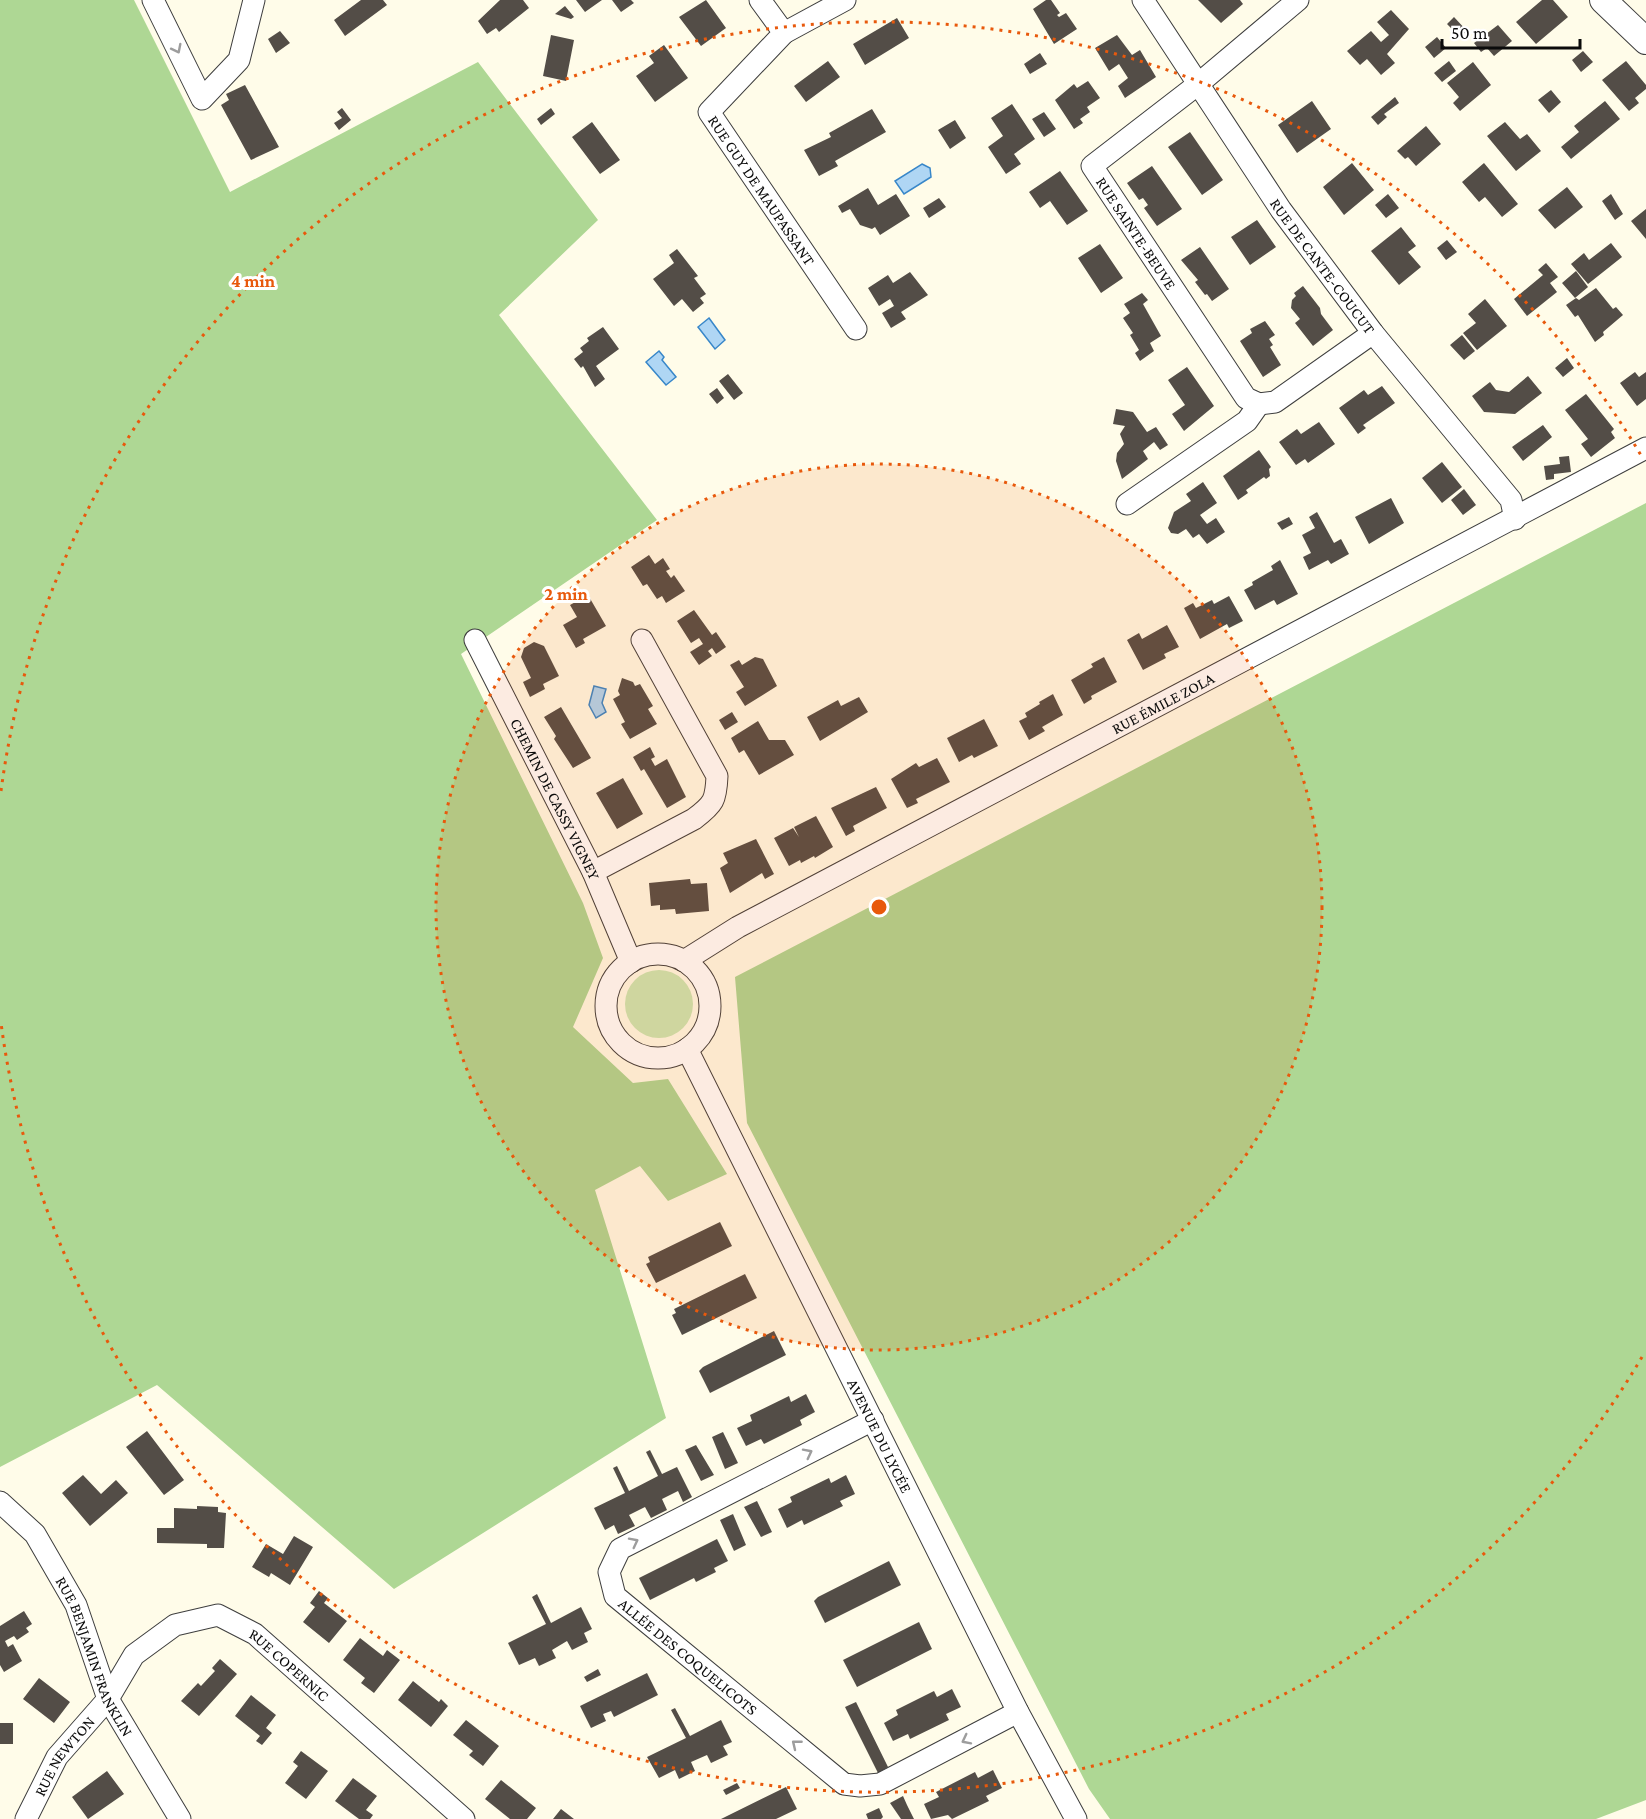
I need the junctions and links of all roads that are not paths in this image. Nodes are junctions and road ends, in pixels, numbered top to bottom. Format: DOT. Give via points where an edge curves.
graph roads {
  1 [pos="153,0"];
  2 [pos="254,0"];
  3 [pos="760,0"];
  4 [pos="845,0"];
  5 [pos="1143,0"];
  6 [pos="1298,0"];
  7 [pos="1603,0"];
  8 [pos="784,33"];
  9 [pos="1646,41"];
  10 [pos="1197,85"];
  11 [pos="856,328"];
  12 [pos="1373,333"];
  13 [pos="1259,404"];
  14 [pos="1646,448"];
  15 [pos="1127,504"];
  16 [pos="1515,519"];
  17 [pos="475,640"];
  18 [pos="642,640"];
  19 [pos="593,872"];
  20 [pos="684,961"];
  21 [pos="631,962"];
  22 [pos="687,1049"];
  23 [pos="873,1420"];
  24 [pos="0,1502"];
  25 [pos="108,1699"];
  26 [pos="1018,1712"];
  27 [pos="26,1819"];
  28 [pos="180,1819"];
  29 [pos="464,1819"];
  30 [pos="1076,1819"];
  1 -- 2 [label="street, one-way" via="202,99 239,60"];
  3 -- 8 [label="street"];
  4 -- 8 [label="street, RUE GUY DE MAUPASSANT"];
  5 -- 10 [label="street, RUE DE CANTE-COUCUT"];
  6 -- 10 [label="street"];
  7 -- 9 [label="street"];
  8 -- 11 [label="street, RUE GUY DE MAUPASSANT" via="709,112"];
  10 -- 12 [label="street, RUE DE CANTE-COUCUT" via="1281,210"];
  10 -- 13 [label="street, RUE SAINTE-BEUVE" via="1092,166 1246,398"];
  12 -- 13 [label="street" via="1275,402"];
  12 -- 16 [label="street, RUE DE CANTE-COUCUT" via="1511,500"];
  13 -- 15 [label="street" via="1247,421"];
  14 -- 16 [label="street, RUE ÉMILE ZOLA"];
  16 -- 20 [label="street, RUE ÉMILE ZOLA" via="738,927"];
  17 -- 19 [label="street, CHEMIN DE CASSY VIGNEY"];
  18 -- 19 [label="street" via="717,776 716,797 694,819"];
  19 -- 21 [label="street, CHEMIN DE CASSY VIGNEY"];
  20 -- 21 [label="street" via="658,954"];
  20 -- 22 [label="street" via="706,987 710,1005 707,1022"];
  21 -- 22 [label="street" via="618,972 606,1002 607,1019 614,1034 639,1055 672,1056"];
  22 -- 23 [label="street, AVENUE DU LYCÉE"];
  23 -- 26 [label="street, AVENUE DU LYCÉE"];
  26 -- 23 [label="street, ALLÉE DES COQUELICOTS, one-way" via="880,1784 844,1784 615,1596 609,1572 620,1549"];
  24 -- 25 [label="street, RUE BENJAMIN FRANKLIN" via="34,1534 76,1605"];
  25 -- 27 [label="street, RUE NEWTON" via="57,1757"];
  25 -- 28 [label="street, RUE BENJAMIN FRANKLIN"];
  25 -- 29 [label="street, RUE COPERNIC" via="134,1655 175,1625 218,1615 255,1634"];
  26 -- 30 [label="street, AVENUE DU LYCÉE"];
}
